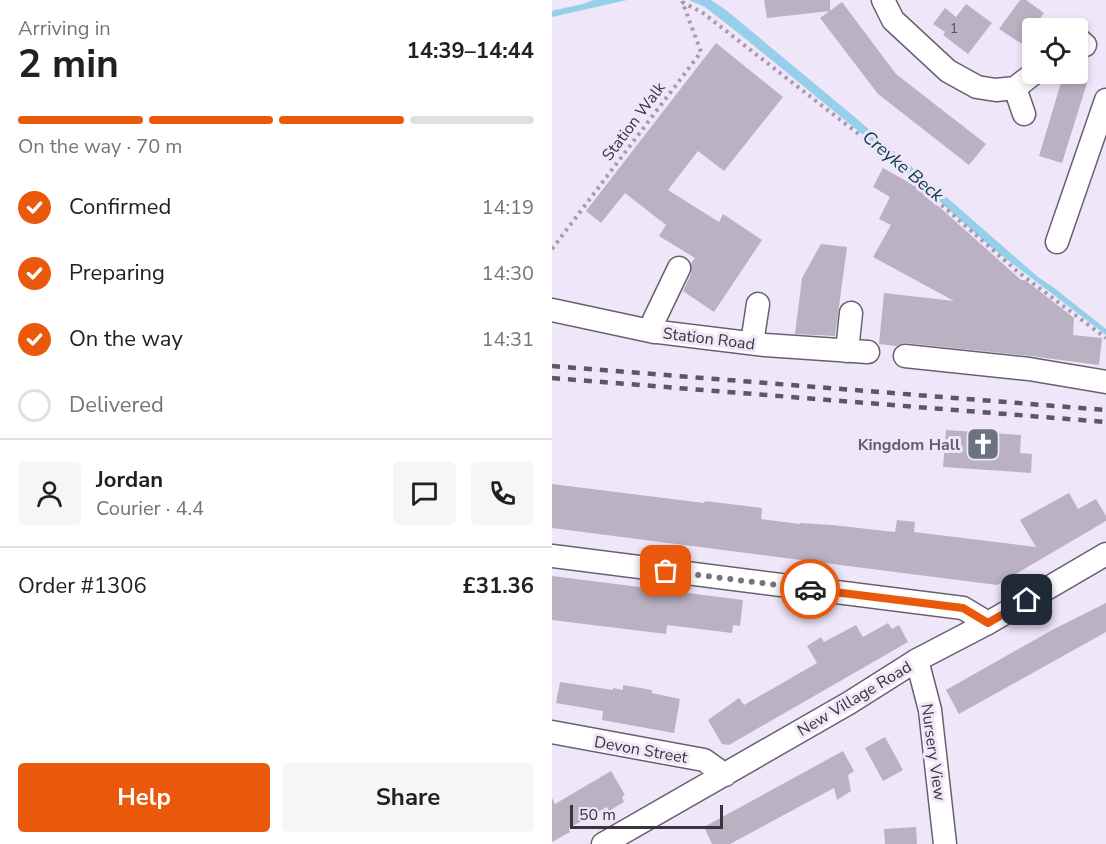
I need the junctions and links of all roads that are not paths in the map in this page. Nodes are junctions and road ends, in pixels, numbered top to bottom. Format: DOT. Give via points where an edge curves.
graph roads {
  1 [pos="883,0"];
  2 [pos="1022,83"];
  3 [pos="1015,88"];
  4 [pos="1106,100"];
  5 [pos="1024,114"];
  6 [pos="1057,242"];
  7 [pos="679,268"];
  8 [pos="758,303"];
  9 [pos="552,310"];
  10 [pos="851,313"];
  11 [pos="654,332"];
  12 [pos="752,343"];
  13 [pos="905,356"];
  14 [pos="1106,382"];
  15 [pos="1106,554"];
  16 [pos="552,556"];
  17 [pos="988,623"];
  18 [pos="917,660"];
  19 [pos="552,732"];
  20 [pos="725,775"];
  21 [pos="603,844"];
  22 [pos="945,844"];
  1 -- 3 [label="street" via="893,20 948,71 977,87"];
  2 -- 3 [label="street"];
  3 -- 5 [label="street"];
  4 -- 6 [label="street"];
  7 -- 11 [label="street" via="654,320"];
  8 -- 12 [label="street"];
  9 -- 11 [label="street, Station Road"];
  10 -- 12 [label="street, Station Road" via="857,352"];
  11 -- 12 [label="street, Station Road"];
  13 -- 14 [label="street" via="1029,369"];
  15 -- 17 [label="street, New Village Road"];
  16 -- 17 [label="street" via="963,608"];
  17 -- 18 [label="street, New Village Road"];
  18 -- 20 [label="street, New Village Road"];
  18 -- 22 [label="street, Nursery View" via="930,710"];
  19 -- 20 [label="street, Devon Street" via="704,760"];
  20 -- 21 [label="street, New Village Road"];
}
